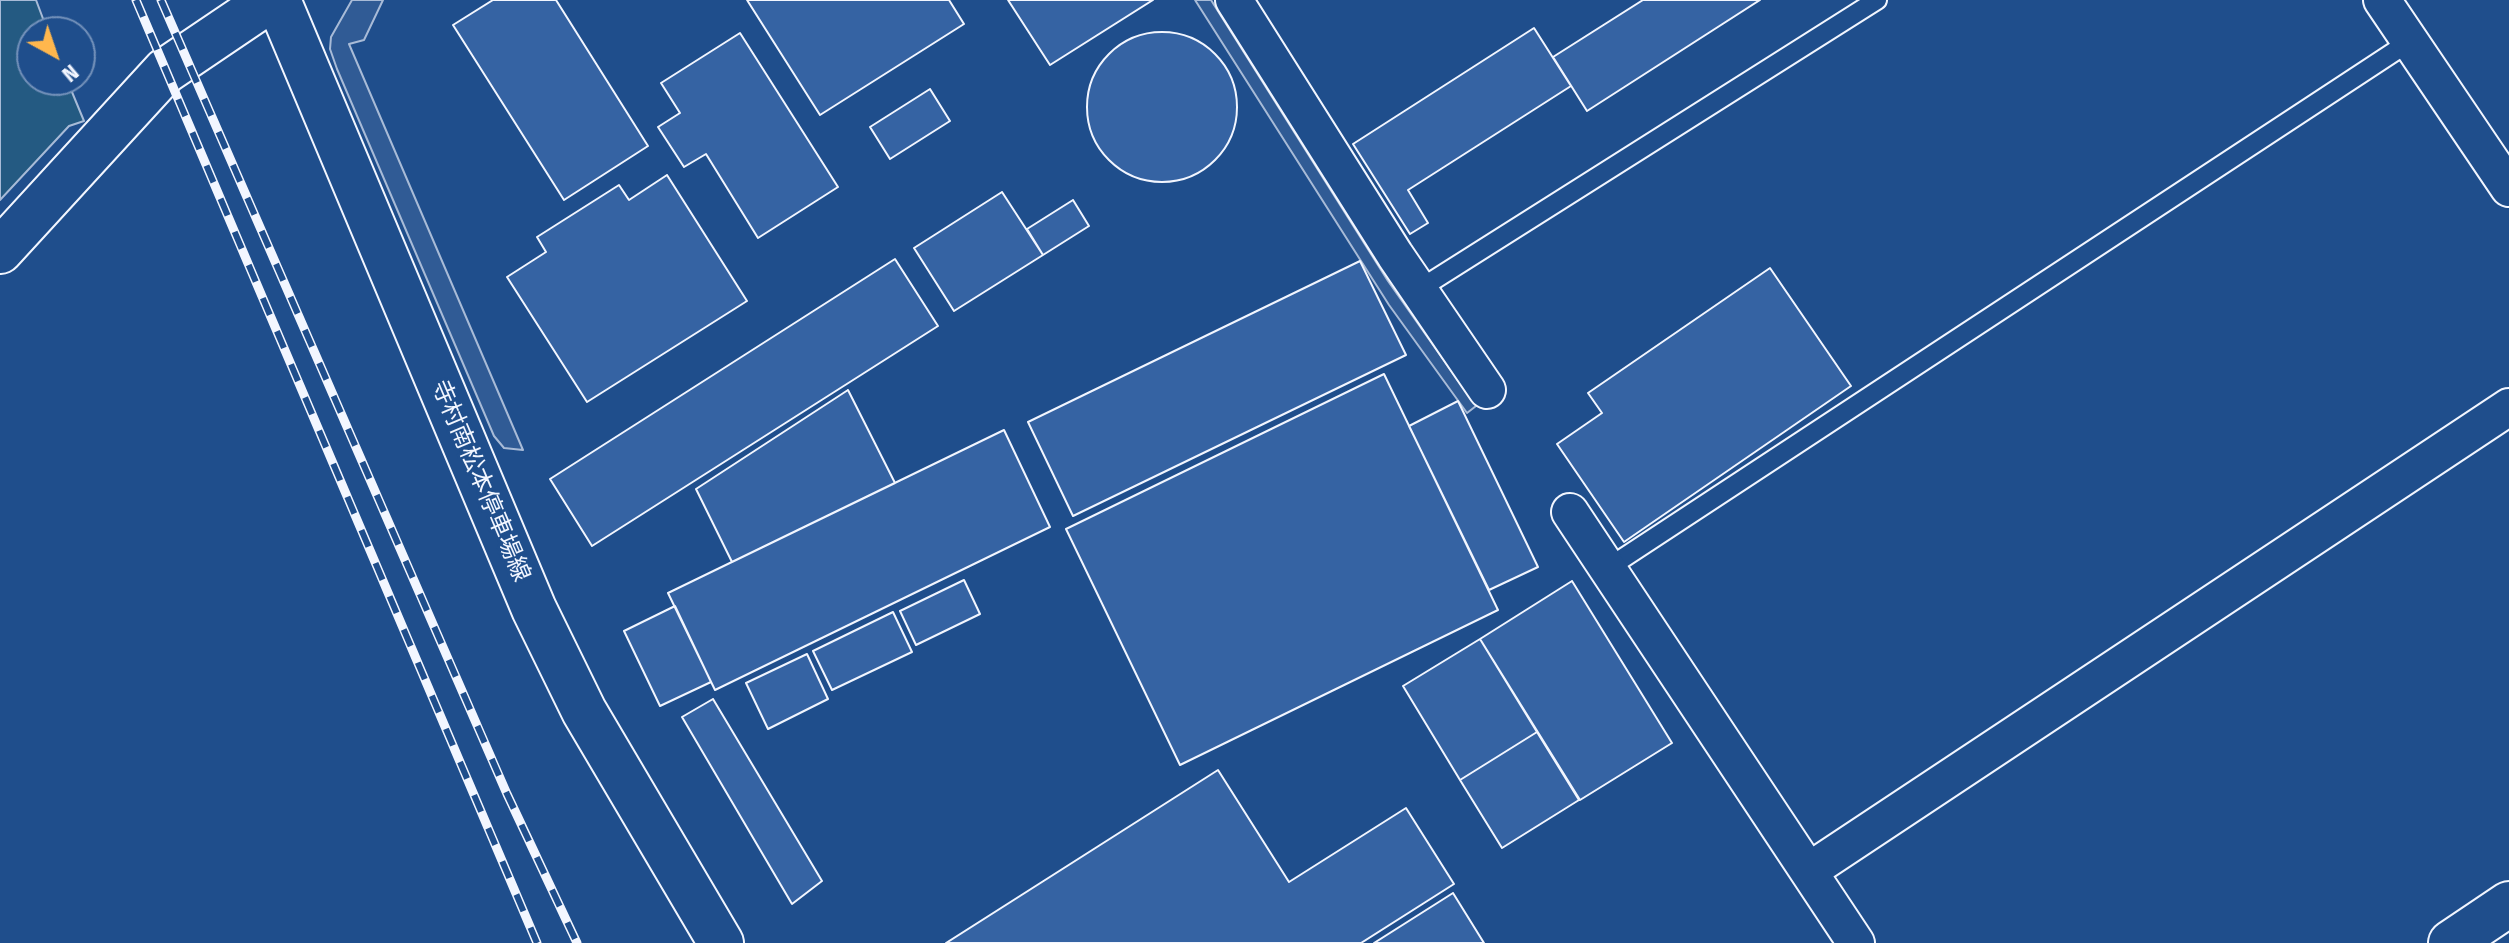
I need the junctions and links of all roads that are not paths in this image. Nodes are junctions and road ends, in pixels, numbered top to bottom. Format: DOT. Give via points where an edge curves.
graph roads {
  1 [pos="270,0"];
  2 [pos="278,0"];
  3 [pos="1234,0"];
  4 [pos="1877,0"];
  5 [pos="2382,0"];
  6 [pos="2409,42"];
  7 [pos="2509,188"];
  8 [pos="0,251"];
  9 [pos="1418,290"];
  10 [pos="1487,390"];
  11 [pos="2509,407"];
  12 [pos="1570,512"];
  13 [pos="1608,568"];
  14 [pos="1809,871"];
  15 [pos="2509,904"];
  16 [pos="721,943"];
  17 [pos="1856,943"];
  18 [pos="2451,943"];
  1 -- 8 [label="main road" via="165,71"];
  2 -- 16 [label="main road, 寺村南松本停車場線" via="534,609 584,711"];
  3 -- 9 [label="street"];
  4 -- 9 [label="lane"];
  5 -- 6 [label="street"];
  6 -- 7 [label="street"];
  6 -- 13 [label="lane"];
  9 -- 10 [label="street"];
  11 -- 14 [label="street"];
  12 -- 13 [label="street"];
  13 -- 14 [label="street"];
  14 -- 17 [label="street"];
  15 -- 18 [label="main road"];
}
